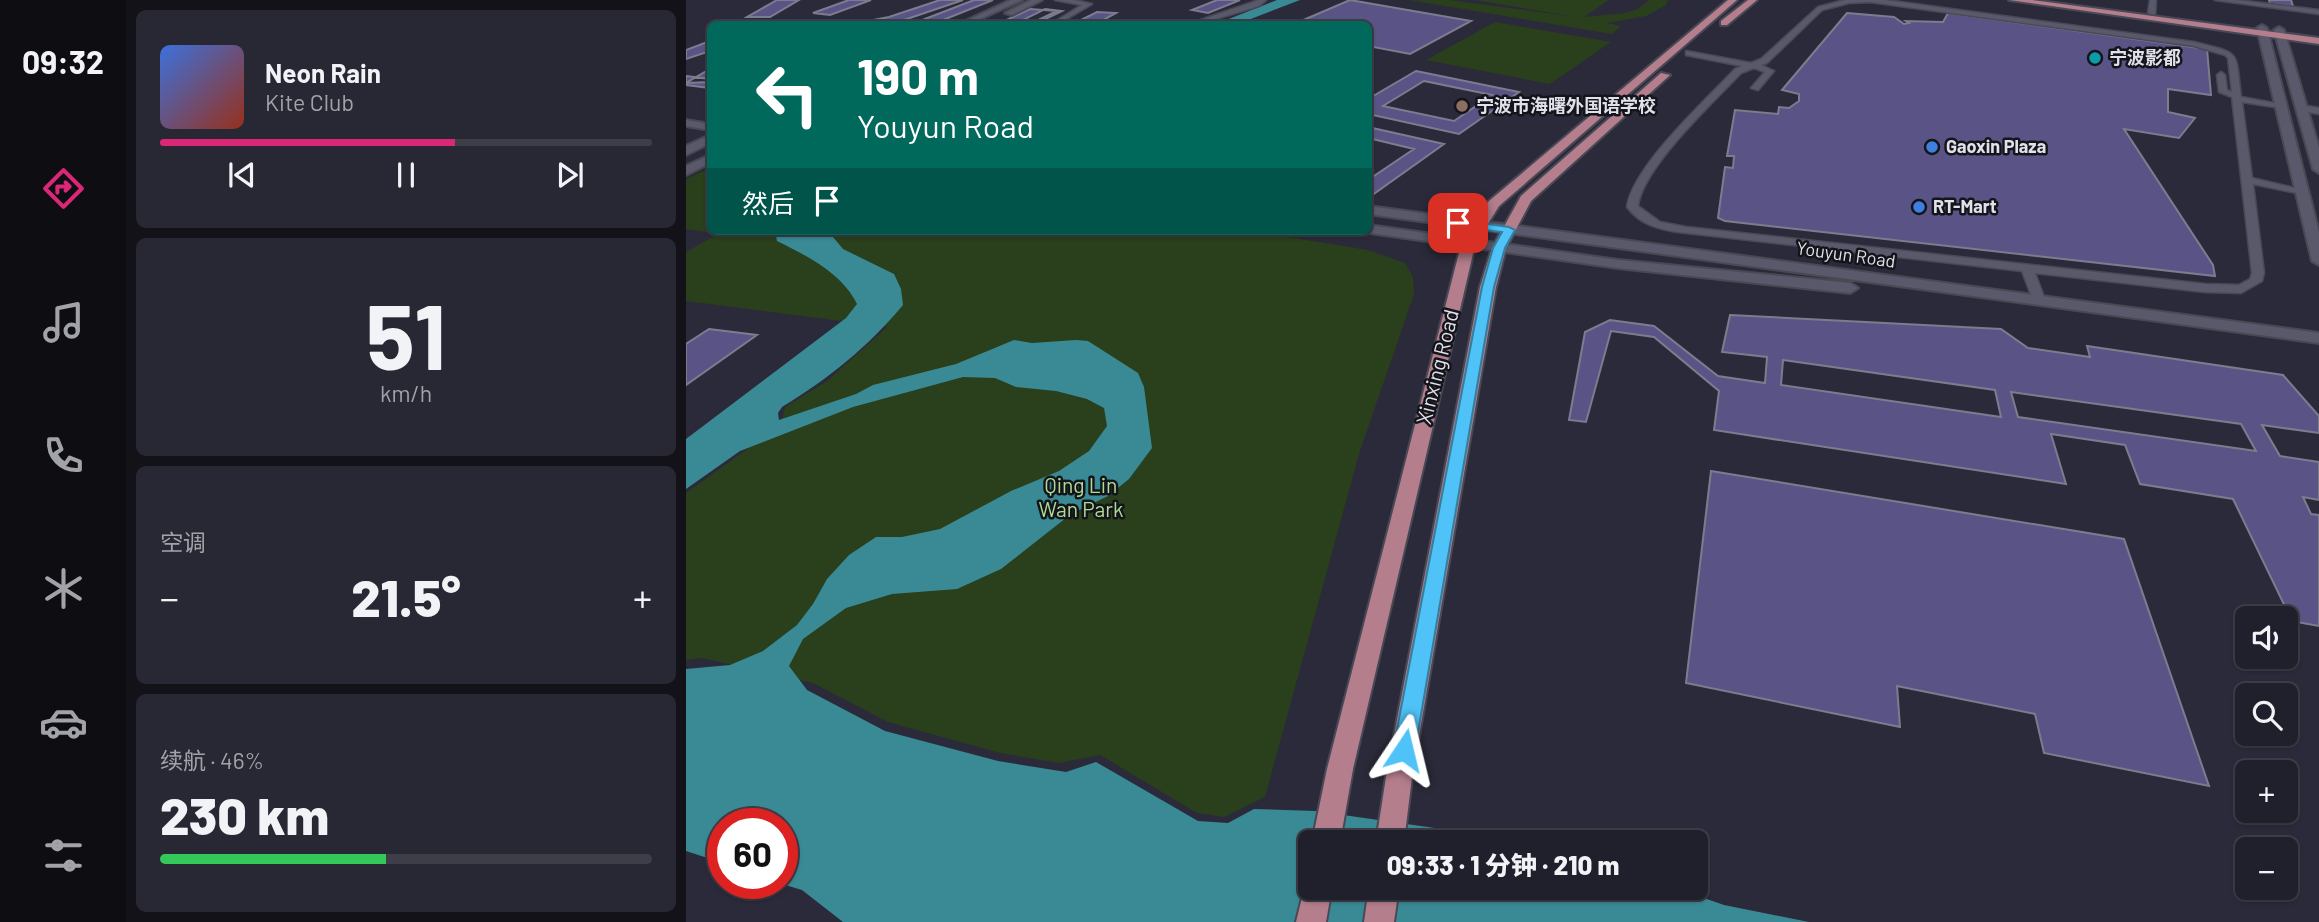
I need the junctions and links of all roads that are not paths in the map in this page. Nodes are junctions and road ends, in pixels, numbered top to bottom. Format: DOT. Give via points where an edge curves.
graph roads {
  1 [pos="1018,0"];
  2 [pos="1038,0"];
  3 [pos="1058,0"];
  4 [pos="1100,0"];
  5 [pos="1263,0"];
  6 [pos="1733,0"];
  7 [pos="1753,0"];
  8 [pos="2013,0"];
  9 [pos="2056,0"];
  10 [pos="2152,0"];
  11 [pos="2218,0"];
  12 [pos="1089,4"];
  13 [pos="2319,12"];
  14 [pos="2152,13"];
  15 [pos="970,21"];
  16 [pos="992,21"];
  17 [pos="1059,21"];
  18 [pos="1203,21"];
  19 [pos="2263,31"];
  20 [pos="2279,33"];
  21 [pos="2319,39"];
  22 [pos="1689,53"];
  23 [pos="1753,66"];
  24 [pos="2221,75"];
  25 [pos="1755,88"];
  26 [pos="2237,97"];
  27 [pos="2281,105"];
  28 [pos="2301,108"];
  29 [pos="2319,111"];
  30 [pos="686,113"];
  31 [pos="707,116"];
  32 [pos="686,123"];
  33 [pos="707,126"];
  34 [pos="707,140"];
  35 [pos="686,151"];
  36 [pos="707,160"];
  37 [pos="2319,169"];
  38 [pos="686,171"];
  39 [pos="2247,180"];
  40 [pos="2302,191"];
  41 [pos="1372,212"];
  42 [pos="1480,227"];
  43 [pos="1372,230"];
  44 [pos="1509,230"];
  45 [pos="1468,245"];
  46 [pos="1499,248"];
  47 [pos="2319,261"];
  48 [pos="2027,268"];
  49 [pos="2039,300"];
  50 [pos="2319,338"];
  51 [pos="2319,350"];
  52 [pos="1328,830"];
  53 [pos="1392,830"];
  54 [pos="1315,900"];
  55 [pos="1383,900"];
  56 [pos="1311,922"];
  57 [pos="1380,922"];
  1 -- 15 [label="street"];
  2 -- 16 [label="street"];
  3 -- 12 [label="lane"];
  4 -- 12 [label="lane"];
  5 -- 18 [label="lane"];
  6 -- 42 [label="main road, Xinxing Road" via="1514,186 1494,204"];
  7 -- 22 [label="main road, Xinxing Road"];
  8 -- 19 [label="main road"];
  9 -- 14 [label="main road"];
  10 -- 14 [label="lane"];
  11 -- 13 [label="lane"];
  12 -- 17 [label="lane"];
  14 -- 19 [label="main road"];
  19 -- 20 [label="main road"];
  19 -- 27 [label="street"];
  20 -- 21 [label="main road"];
  20 -- 28 [label="street"];
  22 -- 23 [label="lane"];
  22 -- 44 [label="main road, Xinxing Road" via="1526,199"];
  23 -- 25 [label="lane" via="1770,71"];
  23 -- 26 [label="lane" via="1820,8 1870,0 2208,46 2232,57"];
  23 -- 48 [label="lane" via="1738,71 1665,148 1634,193 1632,207 1642,219 1686,230"];
  24 -- 26 [label="lane" via="2223,92"];
  26 -- 27 [label="lane"];
  26 -- 39 [label="lane"];
  27 -- 40 [label="street"];
  28 -- 29 [label="lane"];
  28 -- 37 [label="street"];
  30 -- 31 [label="street"];
  32 -- 33 [label="street"];
  34 -- 35 [label="street"];
  36 -- 38 [label="street"];
  39 -- 40 [label="lane"];
  39 -- 48 [label="lane" via="2258,273 2256,281 2241,289"];
  40 -- 47 [label="street"];
  41 -- 42 [label="street, Youyun Road"];
  42 -- 44 [label="street, Youyun Road"];
  42 -- 45 [label="main road, Xinxing Road"];
  43 -- 45 [label="street, Youyun Road"];
  44 -- 46 [label="main road, Xinxing Road"];
  44 -- 49 [label="street, Youyun Road"];
  45 -- 46 [label="street, Youyun Road"];
  45 -- 52 [label="main road, Xinxing Road"];
  46 -- 51 [label="street, Youyun Road" via="1849,288"];
  46 -- 53 [label="main road, Xinxing Road" via="1488,287"];
  48 -- 49 [label="lane"];
  49 -- 50 [label="street, Youyun Road"];
  54 -- 56 [label="main road"];
  55 -- 57 [label="main road"];
}
